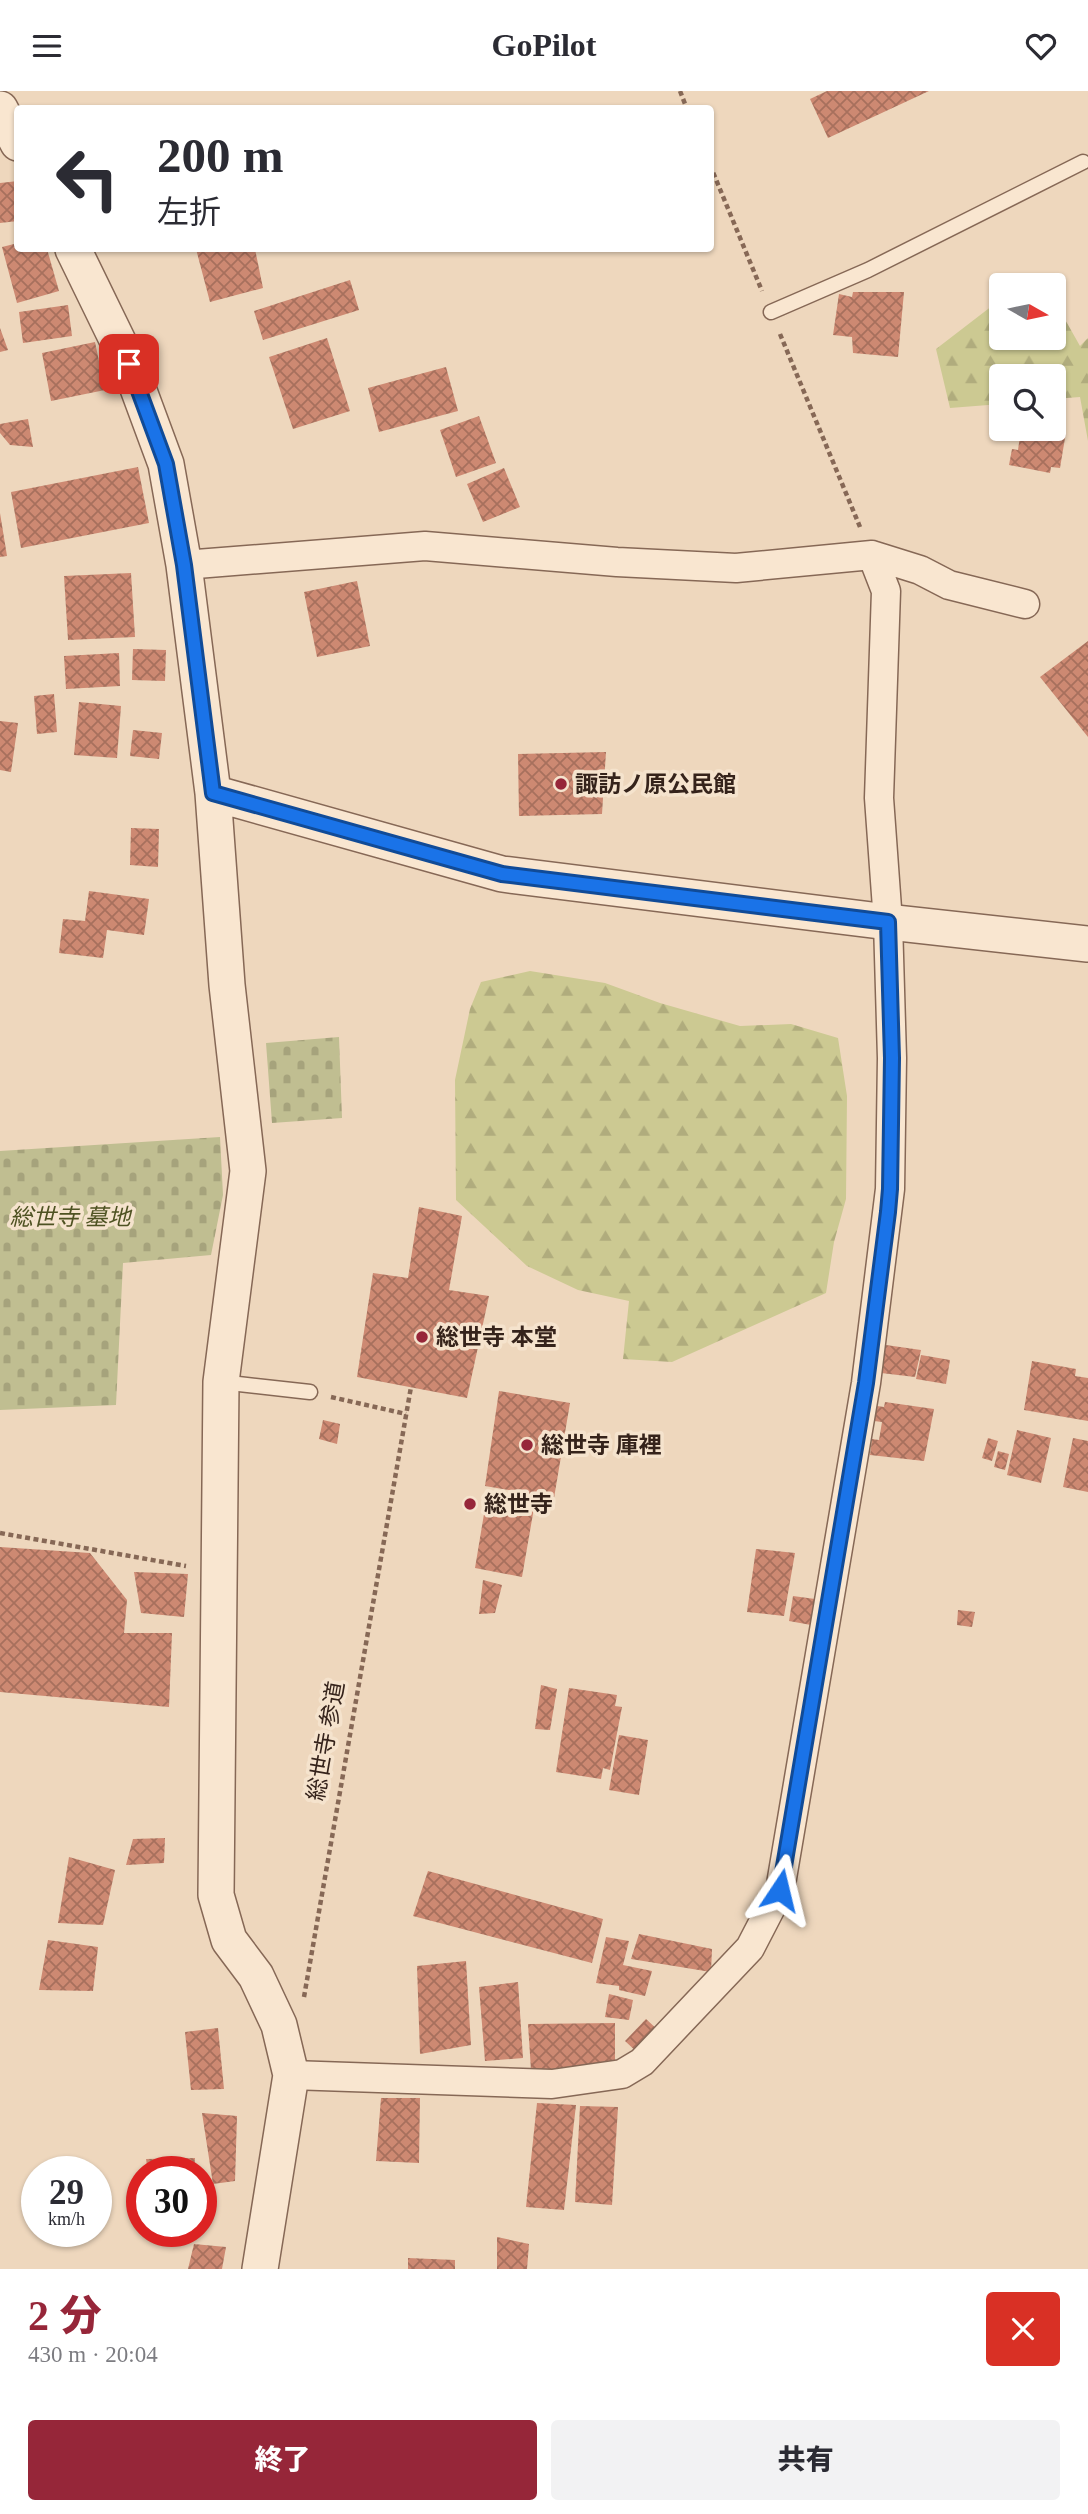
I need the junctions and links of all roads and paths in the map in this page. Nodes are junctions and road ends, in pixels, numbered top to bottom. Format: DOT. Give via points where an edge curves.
graph roads {
  1 [pos="0,109"];
  2 [pos="14,135"];
  3 [pos="1083,162"];
  4 [pos="714,175"];
  5 [pos="73,252"];
  6 [pos="771,312"];
  7 [pos="872,555"];
  8 [pos="184,565"];
  9 [pos="1024,604"];
  10 [pos="213,793"];
  11 [pos="888,922"];
  12 [pos="1088,944"];
  13 [pos="221,1382"];
  14 [pos="411,1387"];
  15 [pos="310,1392"];
  16 [pos="405,1415"];
  17 [pos="0,1532"];
  18 [pos="218,1571"];
  19 [pos="303,2006"];
  20 [pos="291,2075"];
  21 [pos="260,2269"];
  1 -- 2 [label="street"];
  3 -- 6 [label="lane" via="868,270"];
  4 -- 6 [label="path"];
  5 -- 8 [label="street" via="129,364 166,464"];
  6 -- 7 [label="path"];
  7 -- 8 [label="street" via="736,568 425,546"];
  7 -- 9 [label="street" via="949,585"];
  7 -- 11 [label="street" via="886,591 879,797"];
  8 -- 10 [label="street"];
  10 -- 11 [label="street" via="502,874"];
  10 -- 13 [label="street" via="227,985 248,1171"];
  11 -- 12 [label="street"];
  11 -- 20 [label="street" via="890,1189 878,1302 780,1890 750,1948 642,2063 622,2074 552,2084"];
  13 -- 15 [label="lane"];
  13 -- 18 [label="street"];
  14 -- 16 [label="path, 総世寺 参道"];
  15 -- 16 [label="path"];
  16 -- 19 [label="path, 総世寺 参道"];
  17 -- 18 [label="path"];
  18 -- 20 [label="street" via="216,1895 229,1940 256,1976 279,2025"];
  20 -- 21 [label="street"];
}
